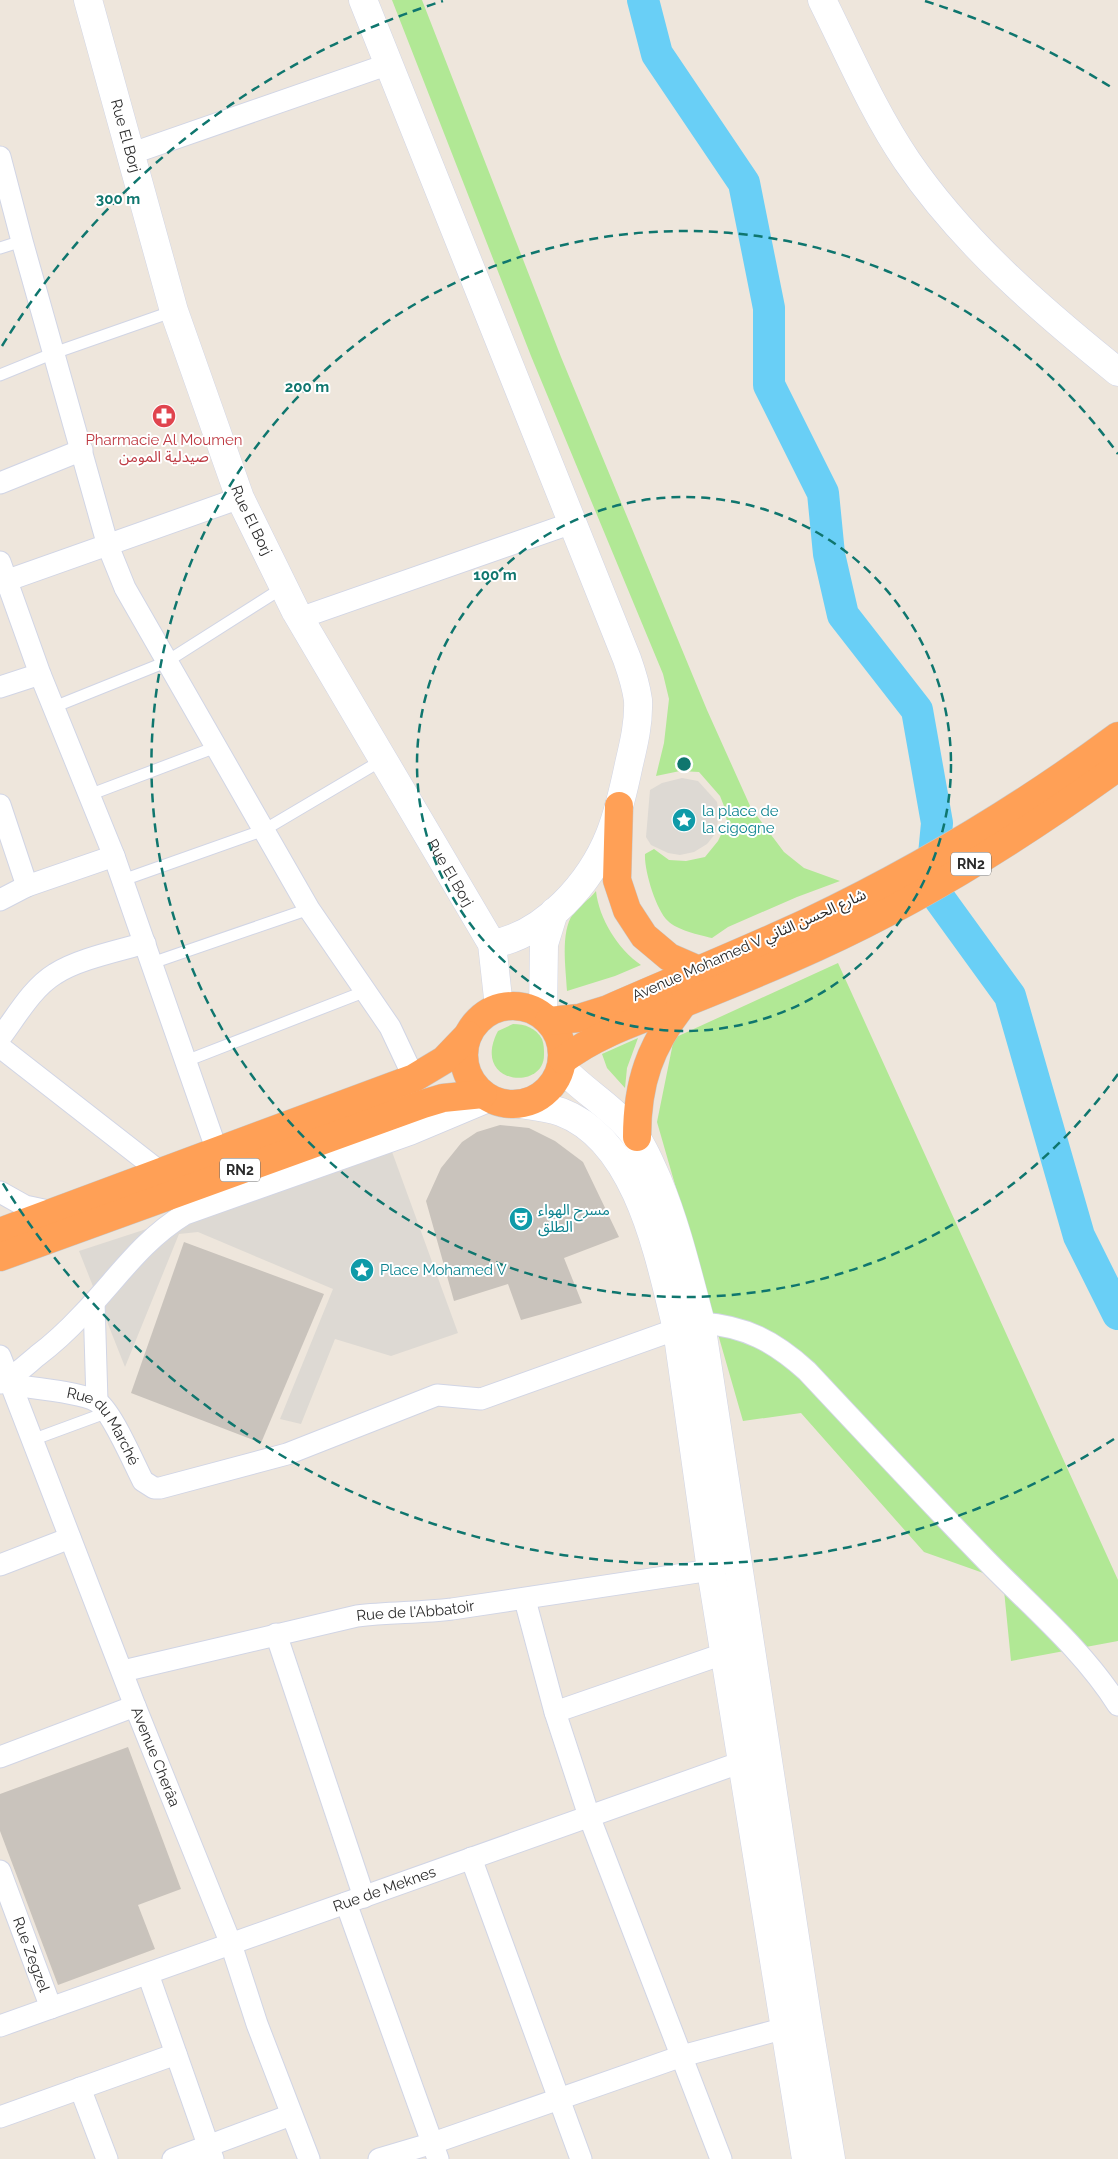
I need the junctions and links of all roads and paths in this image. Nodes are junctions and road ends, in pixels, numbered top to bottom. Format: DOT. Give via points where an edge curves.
graph roads {
  1 [pos="88,0"];
  2 [pos="363,0"];
  3 [pos="822,0"];
  4 [pos="389,64"];
  5 [pos="130,154"];
  6 [pos="0,157"];
  7 [pos="22,241"];
  8 [pos="0,248"];
  9 [pos="174,311"];
  10 [pos="54,353"];
  11 [pos="1118,372"];
  12 [pos="0,375"];
  13 [pos="82,450"];
  14 [pos="0,483"];
  15 [pos="240,498"];
  16 [pos="572,523"];
  17 [pos="108,546"];
  18 [pos="2,576"];
  19 [pos="284,587"];
  20 [pos="300,618"];
  21 [pos="166,662"];
  22 [pos="40,674"];
  23 [pos="0,687"];
  24 [pos="54,708"];
  25 [pos="216,747"];
  26 [pos="1112,756"];
  27 [pos="384,759"];
  28 [pos="89,795"];
  29 [pos="0,805"];
  30 [pos="620,806"];
  31 [pos="264,830"];
  32 [pos="114,856"];
  33 [pos="123,880"];
  34 [pos="27,886"];
  35 [pos="0,900"];
  36 [pos="309,908"];
  37 [pos="554,912"];
  38 [pos="813,934"];
  39 [pos="145,943"];
  40 [pos="492,944"];
  41 [pos="152,964"];
  42 [pos="699,970"];
  43 [pos="366,990"];
  44 [pos="684,1003"];
  45 [pos="498,1007"];
  46 [pos="546,1018"];
  47 [pos="468,1035"];
  48 [pos="0,1038"];
  49 [pos="0,1047"];
  50 [pos="186,1061"];
  51 [pos="562,1064"];
  52 [pos="414,1078"];
  53 [pos="488,1097"];
  54 [pos="519,1104"];
  55 [pos="636,1137"];
  56 [pos="217,1152"];
  57 [pos="159,1171"];
  58 [pos="0,1192"];
  59 [pos="53,1212"];
  60 [pos="0,1232"];
  61 [pos="0,1257"];
  62 [pos="94,1302"];
  63 [pos="689,1326"];
  64 [pos="0,1356"];
  65 [pos="7,1382"];
  66 [pos="102,1407"];
  67 [pos="32,1440"];
  68 [pos="70,1538"];
  69 [pos="0,1565"];
  70 [pos="711,1570"];
  71 [pos="525,1600"];
  72 [pos="276,1634"];
  73 [pos="726,1653"];
  74 [pos="123,1670"];
  75 [pos="1118,1704"];
  76 [pos="135,1706"];
  77 [pos="555,1712"];
  78 [pos="0,1757"];
  79 [pos="755,1757"];
  80 [pos="590,1816"];
  81 [pos="471,1858"];
  82 [pos="0,1871"];
  83 [pos="355,1900"];
  84 [pos="231,1944"];
  85 [pos="148,1974"];
  86 [pos="51,2008"];
  87 [pos="797,2025"];
  88 [pos="0,2026"];
  89 [pos="176,2054"];
  90 [pos="682,2056"];
  91 [pos="80,2088"];
  92 [pos="560,2099"];
  93 [pos="291,2114"];
  94 [pos="0,2116"];
  95 [pos="817,2150"];
  96 [pos="435,2151"];
  97 [pos="211,2153"];
  98 [pos="107,2159"];
  99 [pos="173,2159"];
  100 [pos="309,2159"];
  101 [pos="379,2159"];
  102 [pos="582,2159"];
  103 [pos="721,2159"];
  1 -- 5 [label="main road, Rue El Borj"];
  2 -- 4 [label="main road"];
  3 -- 11 [label="main road" via="877,113 931,194 1024,291"];
  4 -- 5 [label="street"];
  4 -- 16 [label="main road"];
  5 -- 9 [label="main road, Rue El Borj"];
  6 -- 7 [label="street"];
  7 -- 8 [label="lane"];
  7 -- 10 [label="street"];
  9 -- 10 [label="lane"];
  9 -- 15 [label="main road, Rue El Borj"];
  10 -- 12 [label="lane"];
  10 -- 13 [label="street"];
  13 -- 14 [label="street"];
  13 -- 17 [label="street"];
  15 -- 17 [label="street"];
  15 -- 19 [label="main road, Rue El Borj"];
  16 -- 20 [label="street"];
  16 -- 30 [label="main road" via="627,659 638,699 637,726"];
  17 -- 18 [label="street"];
  17 -- 21 [label="street" via="132,602"];
  18 -- 22 [label="street"];
  19 -- 20 [label="main road, Rue El Borj"];
  19 -- 21 [label="lane"];
  20 -- 27 [label="main road, Rue El Borj"];
  21 -- 24 [label="lane"];
  21 -- 25 [label="street"];
  22 -- 23 [label="street"];
  22 -- 24 [label="street"];
  24 -- 28 [label="street"];
  25 -- 28 [label="lane"];
  25 -- 31 [label="street"];
  26 -- 38 [label="highway, Avenue Mohamed V شارع الحسن الثاني / RN2" via="1020,834 971,864 878,916"];
  27 -- 31 [label="lane"];
  27 -- 40 [label="main road, Rue El Borj"];
  28 -- 32 [label="street"];
  29 -- 34 [label="street"];
  30 -- 37 [label="main road" via="594,864"];
  30 -- 42 [label="highway" via="618,880 627,910 644,936 669,956"];
  31 -- 33 [label="lane"];
  31 -- 36 [label="street"];
  32 -- 33 [label="street"];
  32 -- 34 [label="street"];
  33 -- 39 [label="street"];
  34 -- 35 [label="street"];
  36 -- 41 [label="lane"];
  36 -- 43 [label="street"];
  37 -- 40 [label="main road" via="527,932 509,941"];
  37 -- 46 [label="main road" via="544,944"];
  38 -- 42 [label="highway, Avenue Mohamed V شارع الحسن الثاني / RN2"];
  38 -- 44 [label="highway, Avenue Mohamed V شارع الحسن الثاني / RN2"];
  39 -- 41 [label="street"];
  39 -- 48 [label="street" via="67,967 53,975 34,993"];
  40 -- 45 [label="main road"];
  41 -- 50 [label="street"];
  42 -- 46 [label="highway, Avenue Mohamed V شارع الحسن الثاني / RN2" via="594,1014"];
  43 -- 50 [label="lane"];
  43 -- 52 [label="street" via="390,1027"];
  44 -- 51 [label="highway, Avenue Mohamed V شارع الحسن الثاني / RN2" via="602,1036"];
  44 -- 55 [label="highway" via="660,1037 644,1075"];
  45 -- 46 [label="highway" via="526,1007"];
  45 -- 47 [label="highway, RN2" via="475,1023"];
  46 -- 51 [label="highway" via="560,1039"];
  47 -- 52 [label="highway, RN2" via="444,1060"];
  47 -- 53 [label="highway, RN2" via="464,1048 467,1074"];
  49 -- 57 [label="street"];
  50 -- 56 [label="street"];
  51 -- 54 [label="highway, RN2" via="557,1078 542,1096"];
  51 -- 55 [label="main road" via="580,1087 621,1119"];
  52 -- 56 [label="highway, RN2"];
  53 -- 54 [label="highway, RN2" via="506,1104"];
  53 -- 61 [label="highway, RN2" via="449,1097 423,1104"];
  53 -- 62 [label="street" via="411,1134 185,1214 142,1246"];
  54 -- 63 [label="main road" via="552,1109 577,1120 618,1157 635,1189"];
  55 -- 63 [label="main road" via="671,1215"];
  56 -- 57 [label="highway, RN2"];
  57 -- 59 [label="highway, RN2"];
  58 -- 59 [label="street" via="26,1206"];
  59 -- 60 [label="highway, RN2"];
  62 -- 65 [label="street"];
  62 -- 66 [label="street"];
  63 -- 66 [label="street, Rue du Marché" via="481,1399 437,1395 287,1454 160,1488 147,1486 143,1481"];
  63 -- 70 [label="main road"];
  63 -- 75 [label="street" via="733,1327 749,1332 800,1365 984,1558 1068,1640"];
  63 -- 79 [label="main road"];
  64 -- 65 [label="street, Avenue Cherâa"];
  65 -- 66 [label="street, Rue du Marché" via="82,1396"];
  65 -- 67 [label="street, Avenue Cherâa"];
  66 -- 67 [label="lane"];
  67 -- 68 [label="street, Avenue Cherâa"];
  68 -- 69 [label="street"];
  68 -- 74 [label="street, Avenue Cherâa"];
  70 -- 71 [label="street, Rue de l'Abbatoir"];
  70 -- 73 [label="main road"];
  71 -- 72 [label="street, Rue de l'Abbatoir" via="415,1614 357,1616"];
  71 -- 77 [label="street"];
  72 -- 74 [label="street, Rue de l'Abbatoir"];
  72 -- 83 [label="street"];
  73 -- 77 [label="street"];
  73 -- 79 [label="main road"];
  74 -- 76 [label="street, Avenue Cherâa"];
  76 -- 78 [label="street"];
  76 -- 84 [label="street, Avenue Cherâa"];
  77 -- 80 [label="street"];
  79 -- 80 [label="street, Rue de Meknes"];
  79 -- 87 [label="main road"];
  80 -- 81 [label="street, Rue de Meknes"];
  80 -- 90 [label="street"];
  81 -- 83 [label="street, Rue de Meknes"];
  81 -- 92 [label="street"];
  82 -- 86 [label="street, Rue Zegzel"];
  83 -- 84 [label="street, Rue de Meknes"];
  83 -- 96 [label="street"];
  84 -- 85 [label="street, Rue de Meknes"];
  84 -- 93 [label="street, Avenue Cherâa"];
  85 -- 86 [label="street, Rue de Meknes"];
  85 -- 89 [label="street"];
  86 -- 88 [label="street, Rue de Meknes"];
  87 -- 90 [label="street"];
  87 -- 95 [label="main road"];
  89 -- 91 [label="street"];
  89 -- 97 [label="street"];
  90 -- 92 [label="street"];
  90 -- 103 [label="street"];
  91 -- 94 [label="street"];
  91 -- 98 [label="street"];
  92 -- 96 [label="street"];
  92 -- 102 [label="street"];
  93 -- 97 [label="street"];
  93 -- 100 [label="street, Avenue Cherâa"];
  96 -- 101 [label="street"];
  97 -- 99 [label="street"];
}
